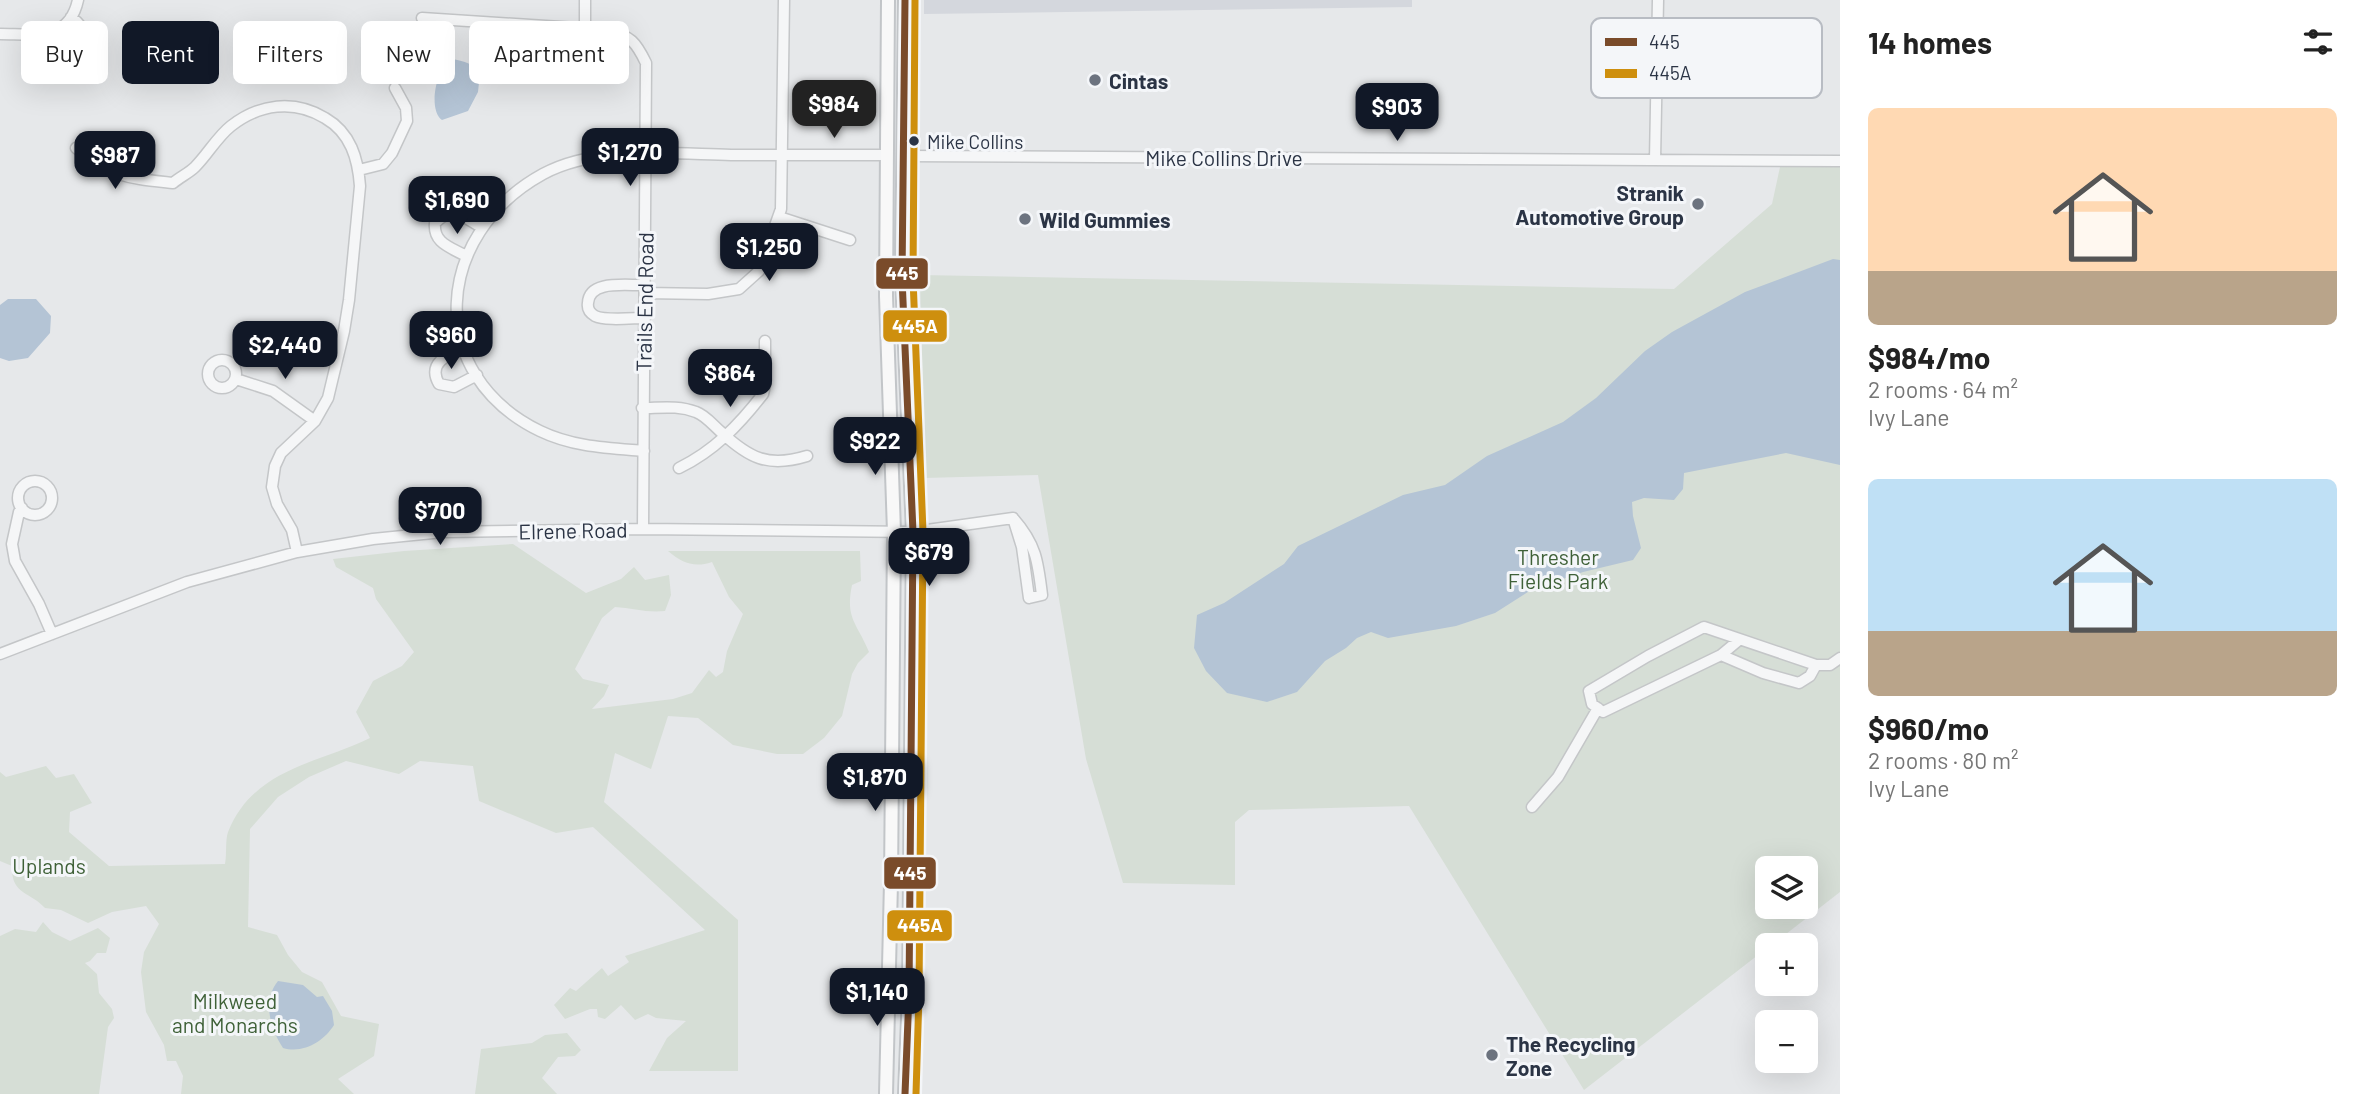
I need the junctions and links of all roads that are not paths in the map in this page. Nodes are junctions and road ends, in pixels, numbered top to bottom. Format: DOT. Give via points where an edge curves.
graph roads {
  1 [pos="78,0"];
  2 [pos="585,0"];
  3 [pos="784,0"];
  4 [pos="888,0"];
  5 [pos="905,0"];
  6 [pos="1658,0"];
  7 [pos="71,17"];
  8 [pos="422,18"];
  9 [pos="1658,18"];
  10 [pos="69,21"];
  11 [pos="77,21"];
  12 [pos="469,21"];
  13 [pos="584,21"];
  14 [pos="21,33"];
  15 [pos="0,34"];
  16 [pos="629,38"];
  17 [pos="395,88"];
  18 [pos="1656,98"];
  19 [pos="76,148"];
  20 [pos="646,154"];
  21 [pos="782,155"];
  22 [pos="886,155"];
  23 [pos="903,156"];
  24 [pos="1655,160"];
  25 [pos="1840,160"];
  26 [pos="359,170"];
  27 [pos="779,217"];
  28 [pos="481,227"];
  29 [pos="850,240"];
  30 [pos="466,256"];
  31 [pos="902,278"];
  32 [pos="645,289"];
  33 [pos="645,318"];
  34 [pos="765,341"];
  35 [pos="464,348"];
  36 [pos="477,375"];
  37 [pos="236,379"];
  38 [pos="642,408"];
  39 [pos="315,421"];
  40 [pos="726,436"];
  41 [pos="644,451"];
  42 [pos="807,456"];
  43 [pos="679,468"];
  44 [pos="22,509"];
  45 [pos="1013,518"];
  46 [pos="643,529"];
  47 [pos="894,532"];
  48 [pos="913,532"];
  49 [pos="297,552"];
  50 [pos="52,634"];
  51 [pos="1739,640"];
  52 [pos="0,654"];
  53 [pos="1721,655"];
  54 [pos="1840,658"];
  55 [pos="1816,665"];
  56 [pos="1598,709"];
  57 [pos="1532,807"];
  58 [pos="890,944"];
  59 [pos="886,1094"];
  60 [pos="897,1094"];
  61 [pos="905,1094"];
  1 -- 7 [label="street"];
  2 -- 13 [label="street"];
  3 -- 21 [label="street"];
  4 -- 22 [label="main road"];
  4 -- 23 [label="main road" via="893,28 894,135"];
  5 -- 23 [label="main road"];
  6 -- 9 [label="street"];
  7 -- 10 [label="street"];
  7 -- 11 [label="street"];
  8 -- 12 [label="street, Trails End Road"];
  14 -- 15 [label="street"];
  16 -- 20 [label="street, Trails End Road" via="646,64"];
  17 -- 26 [label="street" via="406,108 407,121 383,163"];
  18 -- 24 [label="street"];
  19 -- 26 [label="street" via="120,176 173,183 194,168 229,127 253,112 283,105 316,112 331,121 352,148"];
  20 -- 21 [label="street"];
  20 -- 28 [label="street" via="592,157 544,173 503,202"];
  20 -- 32 [label="street, Trails End Road"];
  21 -- 22 [label="street"];
  21 -- 27 [label="street"];
  22 -- 31 [label="main road" via="894,170"];
  22 -- 47 [label="main road"];
  23 -- 24 [label="street, Mike Collins Drive"];
  23 -- 31 [label="main road"];
  24 -- 25 [label="street, Mike Collins Drive"];
  26 -- 39 [label="street" via="344,331 328,398"];
  27 -- 29 [label="street"];
  27 -- 32 [label="street" via="759,271 739,289 708,294"];
  28 -- 30 [label="street"];
  28 -- 30 [label="street" via="454,212 435,223 438,241"];
  30 -- 35 [label="street" via="456,303"];
  31 -- 48 [label="main road"];
  32 -- 33 [label="street, Trails End Road"];
  32 -- 33 [label="street" via="602,286 588,299 594,316"];
  33 -- 38 [label="street, Trails End Road"];
  34 -- 40 [label="street" via="763,394"];
  35 -- 36 [label="street"];
  35 -- 36 [label="street" via="440,360 435,376 439,384 453,387"];
  36 -- 41 [label="street" via="497,400 541,431 588,447"];
  37 -- 39 [label="street" via="273,391"];
  38 -- 40 [label="street" via="680,407 699,412"];
  38 -- 41 [label="street, Trails End Road"];
  39 -- 49 [label="street" via="281,453 272,487"];
  40 -- 42 [label="street" via="749,456 768,461"];
  40 -- 43 [label="street" via="701,458"];
  41 -- 46 [label="street, Trails End Road"];
  44 -- 50 [label="street" via="12,544 15,561"];
  45 -- 45 [label="street" via="1029,598 1042,595 1030,537"];
  45 -- 48 [label="street, Elrene Road"];
  46 -- 47 [label="street, Elrene Road"];
  46 -- 49 [label="street, Elrene Road" via="443,532"];
  47 -- 48 [label="street, Elrene Road"];
  47 -- 58 [label="main road"];
  48 -- 61 [label="main road"];
  49 -- 50 [label="street, Elrene Road" via="187,582"];
  50 -- 52 [label="street, Elrene Road"];
  51 -- 53 [label="street"];
  51 -- 55 [label="street"];
  51 -- 56 [label="street" via="1704,627 1589,691"];
  53 -- 55 [label="street" via="1798,683 1810,676"];
  53 -- 56 [label="street" via="1603,712"];
  54 -- 55 [label="street" via="1830,666"];
  56 -- 57 [label="street" via="1558,777"];
  58 -- 59 [label="main road"];
  58 -- 60 [label="main road" via="896,948"];
}
